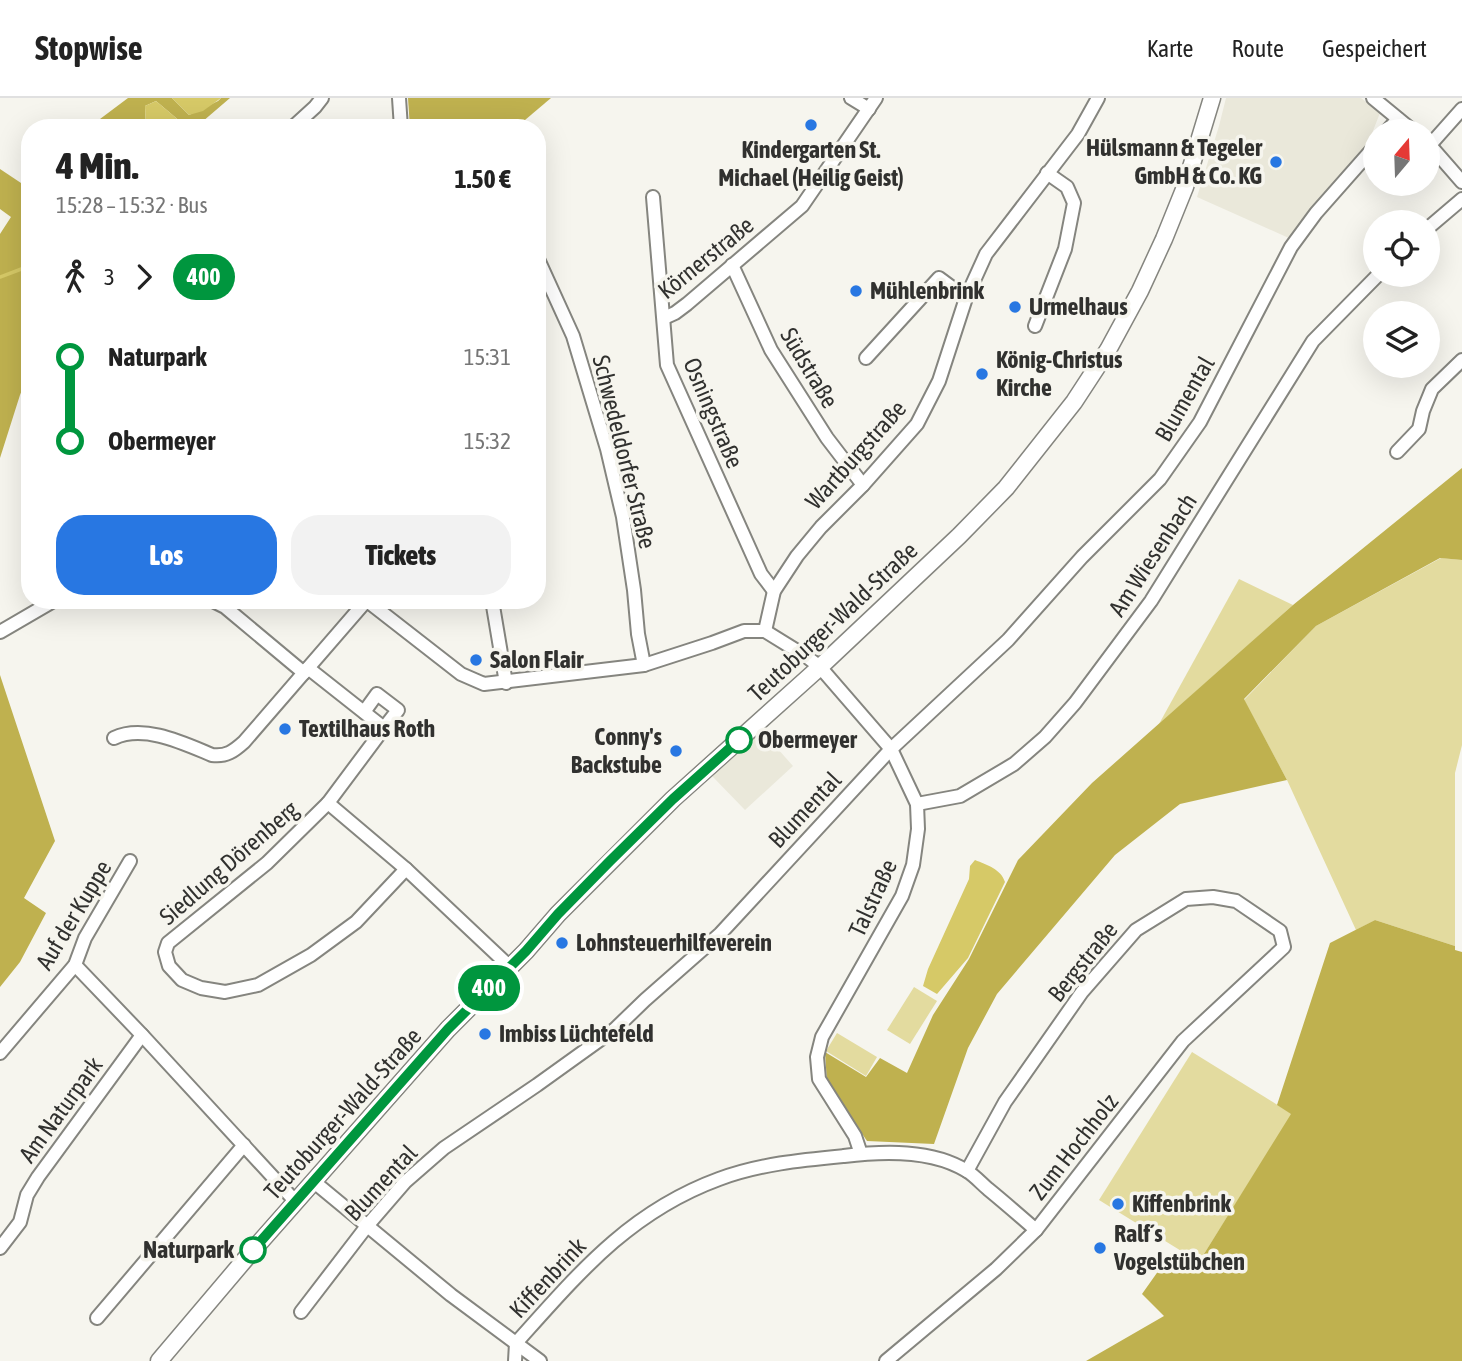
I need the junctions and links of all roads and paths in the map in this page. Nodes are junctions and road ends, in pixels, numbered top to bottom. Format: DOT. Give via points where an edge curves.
graph roads {
  1 [pos="322,98"];
  2 [pos="398,98"];
  3 [pos="851,98"];
  4 [pos="1098,98"];
  5 [pos="1212,98"];
  6 [pos="1374,98"];
  7 [pos="872,103"];
  8 [pos="1462,109"];
  9 [pos="302,119"];
  10 [pos="400,119"];
  11 [pos="1398,119"];
  12 [pos="1440,132"];
  13 [pos="1440,157"];
  14 [pos="1363,160"];
  15 [pos="1047,173"];
  16 [pos="1462,182"];
  17 [pos="653,197"];
  18 [pos="1462,199"];
  19 [pos="1440,218"];
  20 [pos="732,265"];
  21 [pos="546,277"];
  22 [pos="1366,287"];
  23 [pos="966,298"];
  24 [pos="664,318"];
  25 [pos="1035,327"];
  26 [pos="866,358"];
  27 [pos="1462,360"];
  28 [pos="1396,452"];
  29 [pos="863,485"];
  30 [pos="774,591"];
  31 [pos="40,609"];
  32 [pos="228,609"];
  33 [pos="358,609"];
  34 [pos="378,609"];
  35 [pos="494,609"];
  36 [pos="765,631"];
  37 [pos="0,632"];
  38 [pos="644,665"];
  39 [pos="820,667"];
  40 [pos="306,670"];
  41 [pos="506,683"];
  42 [pos="364,712"];
  43 [pos="384,727"];
  44 [pos="114,738"];
  45 [pos="891,749"];
  46 [pos="328,803"];
  47 [pos="917,804"];
  48 [pos="130,861"];
  49 [pos="406,869"];
  50 [pos="1284,947"];
  51 [pos="75,965"];
  52 [pos="509,966"];
  53 [pos="142,1035"];
  54 [pos="0,1053"];
  55 [pos="244,1145"];
  56 [pos="861,1154"];
  57 [pos="967,1171"];
  58 [pos="313,1181"];
  59 [pos="295,1201"];
  60 [pos="368,1226"];
  61 [pos="1036,1230"];
  62 [pos="0,1248"];
  63 [pos="301,1312"];
  64 [pos="97,1318"];
  65 [pos="516,1343"];
  66 [pos="159,1361"];
  67 [pos="515,1361"];
  68 [pos="540,1361"];
  69 [pos="886,1361"];
  1 -- 9 [label="street"];
  2 -- 10 [label="street"];
  3 -- 7 [label="street"];
  4 -- 15 [label="street, Wartburgstraße" via="1078,134"];
  5 -- 39 [label="main road, Teutoburger-Wald-Straße" via="1164,239 1108,350 1074,402 1006,488"];
  6 -- 11 [label="street"];
  7 -- 20 [label="street, Körnerstraße" via="802,206"];
  8 -- 12 [label="street"];
  13 -- 16 [label="street"];
  14 -- 45 [label="street, Blumental" via="1291,247 1200,422 1160,479 1008,640"];
  15 -- 23 [label="street, Wartburgstraße" via="986,254"];
  15 -- 25 [label="street" via="1067,187 1074,203 1065,249"];
  17 -- 24 [label="street, Osningstraße"];
  18 -- 19 [label="street"];
  20 -- 24 [label="street, Körnerstraße"];
  20 -- 29 [label="street, Südstraße" via="771,350"];
  21 -- 38 [label="street, Schwedeldorfer Straße" via="573,336 607,449 623,517"];
  22 -- 47 [label="street, Am Wiesenbach" via="1313,341 1151,601 1075,703 1014,764 960,796"];
  23 -- 26 [label="street" via="939,278"];
  23 -- 29 [label="street, Wartburgstraße" via="939,381 917,424"];
  24 -- 30 [label="street, Osningstraße" via="667,365 761,574"];
  27 -- 28 [label="street" via="1433,389 1419,429"];
  29 -- 30 [label="street, Wartburgstraße" via="821,527"];
  30 -- 36 [label="street, Wartburgstraße"];
  31 -- 37 [label="street"];
  32 -- 40 [label="street"];
  33 -- 40 [label="street"];
  34 -- 41 [label="street" via="461,674 484,684"];
  35 -- 41 [label="street"];
  36 -- 38 [label="street" via="744,631"];
  36 -- 39 [label="street, Talstraße"];
  38 -- 41 [label="street"];
  39 -- 45 [label="street, Talstraße"];
  39 -- 52 [label="main road, Teutoburger-Wald-Straße" via="673,799"];
  40 -- 42 [label="street"];
  40 -- 44 [label="street" via="244,742 224,756 147,734"];
  42 -- 43 [label="street"];
  42 -- 43 [label="street" via="377,694 397,709"];
  43 -- 46 [label="street, Siedlung Dörenberg"];
  45 -- 47 [label="street, Talstraße"];
  45 -- 60 [label="street, Blumental" via="720,934 615,1029 444,1148 405,1182"];
  46 -- 49 [label="street, Siedlung Dörenberg"];
  46 -- 49 [label="street, Siedlung Dörenberg" via="267,863 169,943 164,952 169,966 182,979 225,992 258,985 311,956 356,922"];
  47 -- 56 [label="street, Talstraße" via="913,865 902,896 821,1037 817,1057 819,1079 855,1136"];
  48 -- 51 [label="street, Auf der Kuppe" via="85,938"];
  49 -- 52 [label="street, Siedlung Dörenberg"];
  50 -- 57 [label="street, Bergstraße" via="1280,931 1236,901 1213,897 1186,899 1136,930 1082,992 1005,1102"];
  50 -- 61 [label="street, Zum Hochholz" via="1183,1041"];
  51 -- 53 [label="street"];
  51 -- 54 [label="street, Auf der Kuppe"];
  52 -- 58 [label="main road, Teutoburger-Wald-Straße"];
  53 -- 55 [label="street"];
  53 -- 62 [label="street, Am Naturpark" via="38,1177 27,1195 20,1222"];
  55 -- 59 [label="street"];
  55 -- 64 [label="street"];
  56 -- 57 [label="street, Kiffenbrink" via="936,1158"];
  56 -- 65 [label="street, Kiffenbrink" via="756,1168 672,1200 600,1252"];
  57 -- 61 [label="street, Kiffenbrink"];
  58 -- 59 [label="main road, Teutoburger-Wald-Straße"];
  58 -- 60 [label="street, Kiffenbrink"];
  59 -- 66 [label="main road, Teutoburger-Wald-Straße"];
  60 -- 63 [label="street, Blumental"];
  60 -- 65 [label="street, Kiffenbrink"];
  61 -- 69 [label="street, Zum Hochholz"];
  65 -- 67 [label="street"];
  65 -- 68 [label="street"];
}
